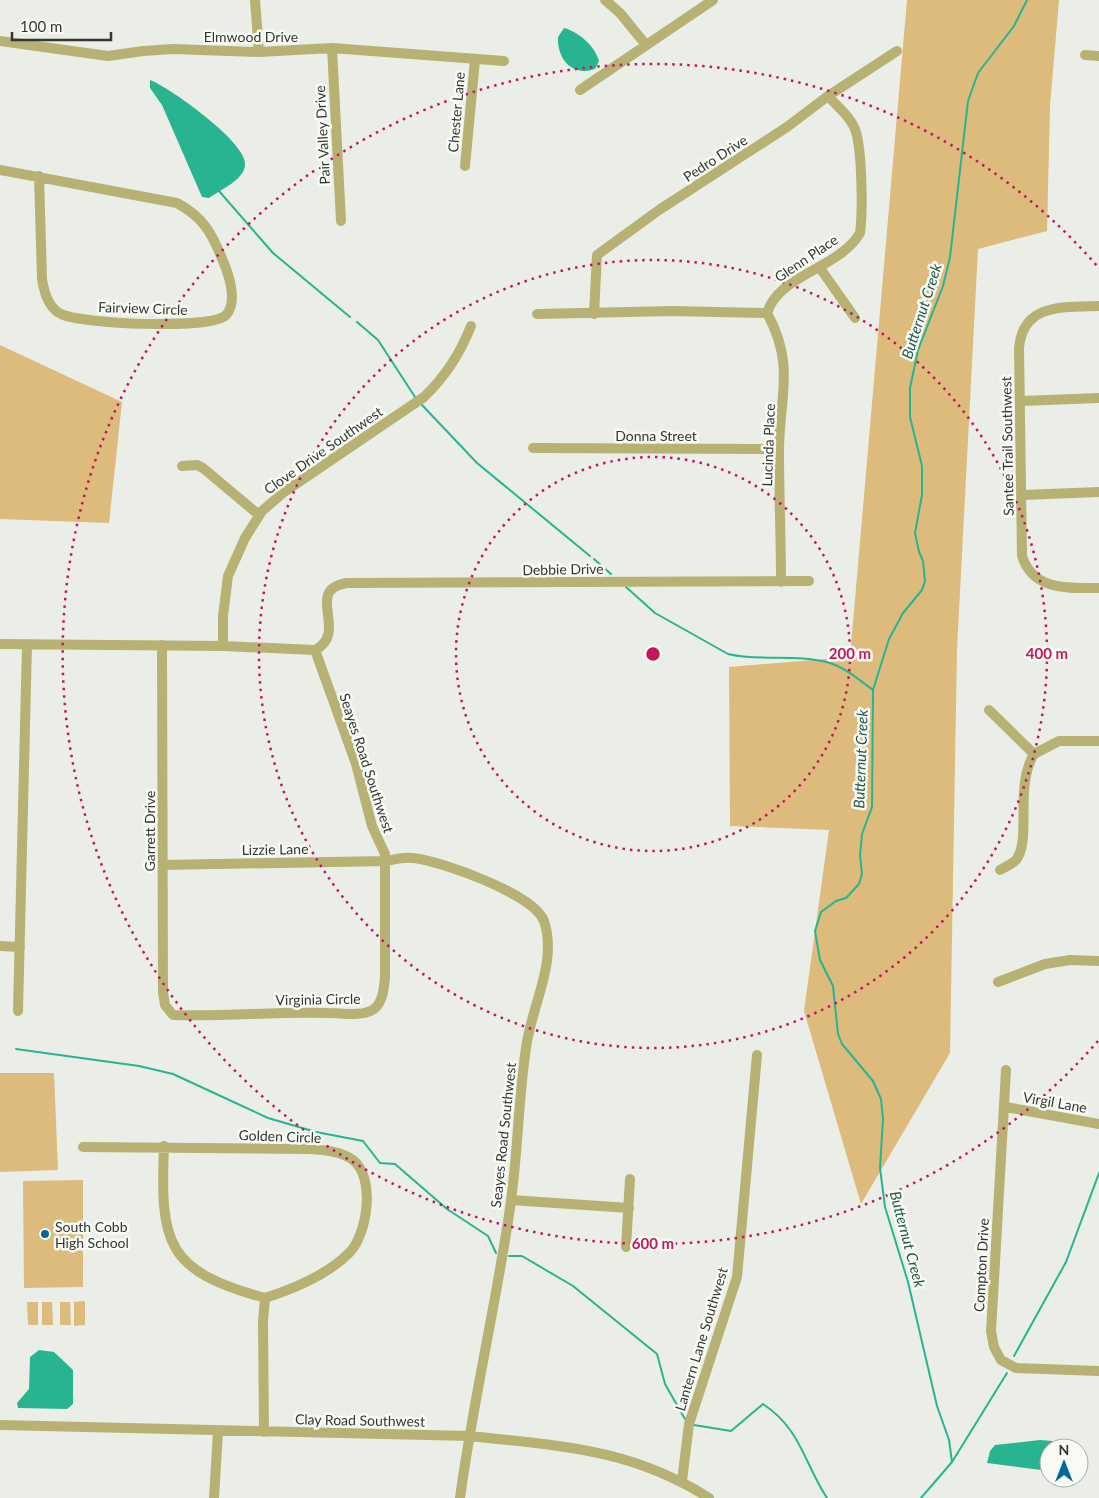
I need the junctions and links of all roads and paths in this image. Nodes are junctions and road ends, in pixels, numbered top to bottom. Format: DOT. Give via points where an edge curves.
graph roads {
  1 [pos="255,0"];
  2 [pos="605,0"];
  3 [pos="713,0"];
  4 [pos="0,41"];
  5 [pos="646,45"];
  6 [pos="332,48"];
  7 [pos="897,51"];
  8 [pos="260,52"];
  9 [pos="1085,55"];
  10 [pos="1099,56"];
  11 [pos="475,60"];
  12 [pos="504,61"];
  13 [pos="580,90"];
  14 [pos="828,96"];
  15 [pos="465,166"];
  16 [pos="0,170"];
  17 [pos="39,176"];
  18 [pos="341,221"];
  19 [pos="820,268"];
  20 [pos="1099,306"];
  21 [pos="537,314"];
  22 [pos="594,314"];
  23 [pos="767,314"];
  24 [pos="855,318"];
  25 [pos="471,326"];
  26 [pos="1099,398"];
  27 [pos="1020,401"];
  28 [pos="533,448"];
  29 [pos="779,449"];
  30 [pos="182,466"];
  31 [pos="1099,492"];
  32 [pos="1023,495"];
  33 [pos="259,514"];
  34 [pos="809,581"];
  35 [pos="782,582"];
  36 [pos="1099,588"];
  37 [pos="0,644"];
  38 [pos="27,645"];
  39 [pos="162,645"];
  40 [pos="224,646"];
  41 [pos="315,650"];
  42 [pos="989,710"];
  43 [pos="1099,741"];
  44 [pos="1034,754"];
  45 [pos="387,861"];
  46 [pos="163,865"];
  47 [pos="1000,870"];
  48 [pos="0,946"];
  49 [pos="20,946"];
  50 [pos="1099,961"];
  51 [pos="998,982"];
  52 [pos="18,1011"];
  53 [pos="172,1015"];
  54 [pos="757,1055"];
  55 [pos="1006,1070"];
  56 [pos="1006,1107"];
  57 [pos="1099,1124"];
  58 [pos="164,1146"];
  59 [pos="83,1147"];
  60 [pos="630,1179"];
  61 [pos="511,1200"];
  62 [pos="629,1208"];
  63 [pos="626,1247"];
  64 [pos="265,1298"];
  65 [pos="1099,1371"];
  66 [pos="0,1425"];
  67 [pos="218,1431"];
  68 [pos="264,1432"];
  69 [pos="470,1436"];
  70 [pos="682,1481"];
  71 [pos="214,1498"];
  72 [pos="460,1498"];
  73 [pos="709,1498"];
  1 -- 8 [label="street"];
  2 -- 5 [label="street"];
  3 -- 5 [label="street"];
  4 -- 8 [label="street, Elmwood Drive" via="108,56 173,49"];
  5 -- 13 [label="street"];
  6 -- 8 [label="street, Elmwood Drive"];
  6 -- 11 [label="street, Elmwood Drive"];
  6 -- 18 [label="street, Pair Valley Drive"];
  7 -- 14 [label="street, Pedro Drive"];
  9 -- 10 [label="street"];
  11 -- 12 [label="street, Elmwood Drive"];
  11 -- 15 [label="street, Chester Lane"];
  14 -- 19 [label="street, Glenn Place" via="856,131 861,221 860,233 855,240"];
  14 -- 22 [label="street, Pedro Drive" via="596,256"];
  16 -- 17 [label="street"];
  17 -- 17 [label="street, Fairview Circle" via="177,204 194,212 216,244 227,271 232,298 225,317 198,324 81,319 60,314 44,295"];
  19 -- 23 [label="street, Glenn Place" via="780,292 770,303"];
  19 -- 24 [label="street"];
  20 -- 27 [label="street, Santee Trail Southwest" via="1049,310 1030,320 1023,328 1019,348"];
  21 -- 22 [label="street"];
  22 -- 23 [label="street" via="672,311"];
  23 -- 29 [label="street, Lucinda Place" via="782,348 786,374"];
  25 -- 33 [label="street, Clove Drive Southwest" via="457,357 424,397 284,492"];
  26 -- 27 [label="street"];
  27 -- 32 [label="street, Santee Trail Southwest"];
  28 -- 29 [label="street, Donna Street"];
  29 -- 35 [label="street, Lucinda Place"];
  30 -- 33 [label="street" via="203,468"];
  31 -- 32 [label="street"];
  32 -- 36 [label="street, Santee Trail Southwest" via="1022,556 1030,574 1044,583"];
  33 -- 40 [label="street, Clove Drive Southwest" via="228,576"];
  34 -- 35 [label="street, Debbie Drive"];
  35 -- 41 [label="street, Debbie Drive" via="347,583 331,590 327,602 328,638 325,645"];
  37 -- 38 [label="street"];
  38 -- 39 [label="street"];
  38 -- 49 [label="street"];
  39 -- 40 [label="street"];
  39 -- 46 [label="street, Garrett Drive"];
  40 -- 41 [label="street"];
  41 -- 45 [label="street, Seayes Road Southwest" via="356,764 372,826"];
  42 -- 44 [label="street"];
  43 -- 44 [label="street" via="1059,741"];
  44 -- 47 [label="street" via="1023,782 1019,854 1015,861"];
  45 -- 46 [label="street, Lizzie Lane"];
  45 -- 53 [label="street, Virginia Circle" via="385,977 382,995 374,1008 362,1013"];
  45 -- 61 [label="street, Seayes Road Southwest" via="413,858 454,868 521,897 540,912 544,920 548,938 547,960 526,1047"];
  46 -- 53 [label="street, Garrett Drive" via="163,992 165,1005"];
  48 -- 49 [label="street"];
  49 -- 52 [label="street"];
  50 -- 51 [label="street" via="1070,960 1045,964"];
  54 -- 70 [label="street, Lantern Lane Southwest" via="738,1277 689,1424"];
  55 -- 56 [label="street, Compton Drive"];
  56 -- 57 [label="street, Virgil Lane"];
  56 -- 65 [label="street, Compton Drive" via="991,1331 994,1348 1001,1360 1016,1368"];
  58 -- 59 [label="street, Golden Circle"];
  58 -- 64 [label="street" via="164,1209 174,1248 187,1263 216,1282"];
  58 -- 64 [label="street, Golden Circle" via="309,1149 342,1154 359,1166 366,1199 360,1239 350,1252 324,1270"];
  60 -- 62 [label="street"];
  61 -- 62 [label="street"];
  61 -- 69 [label="street, Seayes Road Southwest"];
  62 -- 63 [label="street"];
  64 -- 68 [label="street"];
  66 -- 67 [label="street, Clay Road Southwest"];
  67 -- 68 [label="street, Clay Road Southwest"];
  67 -- 71 [label="street"];
  68 -- 69 [label="street, Clay Road Southwest"];
  69 -- 70 [label="street, Clay Road Southwest" via="589,1449"];
  69 -- 72 [label="street, Seayes Road Southwest"];
  70 -- 73 [label="street, Clay Road Southwest"];
}
